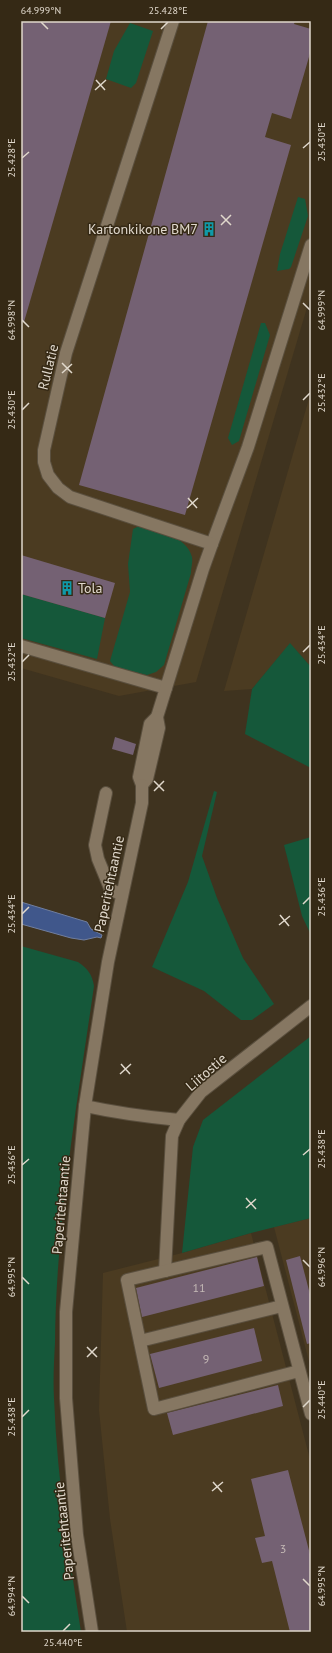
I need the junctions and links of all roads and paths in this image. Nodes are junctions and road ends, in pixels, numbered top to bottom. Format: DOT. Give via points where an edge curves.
graph roads {
  1 [pos="173,21"];
  2 [pos="311,245"];
  3 [pos="212,544"];
  4 [pos="21,646"];
  5 [pos="166,688"];
  6 [pos="106,792"];
  7 [pos="122,894"];
  8 [pos="311,1006"];
  9 [pos="85,1106"];
  10 [pos="179,1120"];
  11 [pos="165,1271"];
  12 [pos="282,1306"];
  13 [pos="140,1342"];
  14 [pos="300,1371"];
  15 [pos="311,1414"];
  16 [pos="92,1632"];
  1 -- 3 [label="street, Rullatie" via="66,353 44,456 50,479 70,497"];
  2 -- 3 [label="street" via="248,447"];
  3 -- 5 [label="street"];
  4 -- 5 [label="street"];
  5 -- 7 [label="street, Paperitehtaantie" via="157,717 150,724 139,777 142,785 142,803"];
  6 -- 7 [label="street" via="95,845 110,888"];
  7 -- 9 [label="street, Paperitehtaantie"];
  8 -- 10 [label="street, Liitostie" via="201,1092"];
  9 -- 10 [label="street" via="148,1118"];
  9 -- 16 [label="street, Paperitehtaantie" via="66,1312 66,1398 77,1535"];
  10 -- 11 [label="street, Liitostie" via="172,1136"];
  11 -- 12 [label="street" via="267,1247"];
  11 -- 13 [label="street" via="127,1280"];
  12 -- 13 [label="street"];
  12 -- 14 [label="street"];
  13 -- 14 [label="street" via="154,1409"];
  14 -- 15 [label="street"];
}
